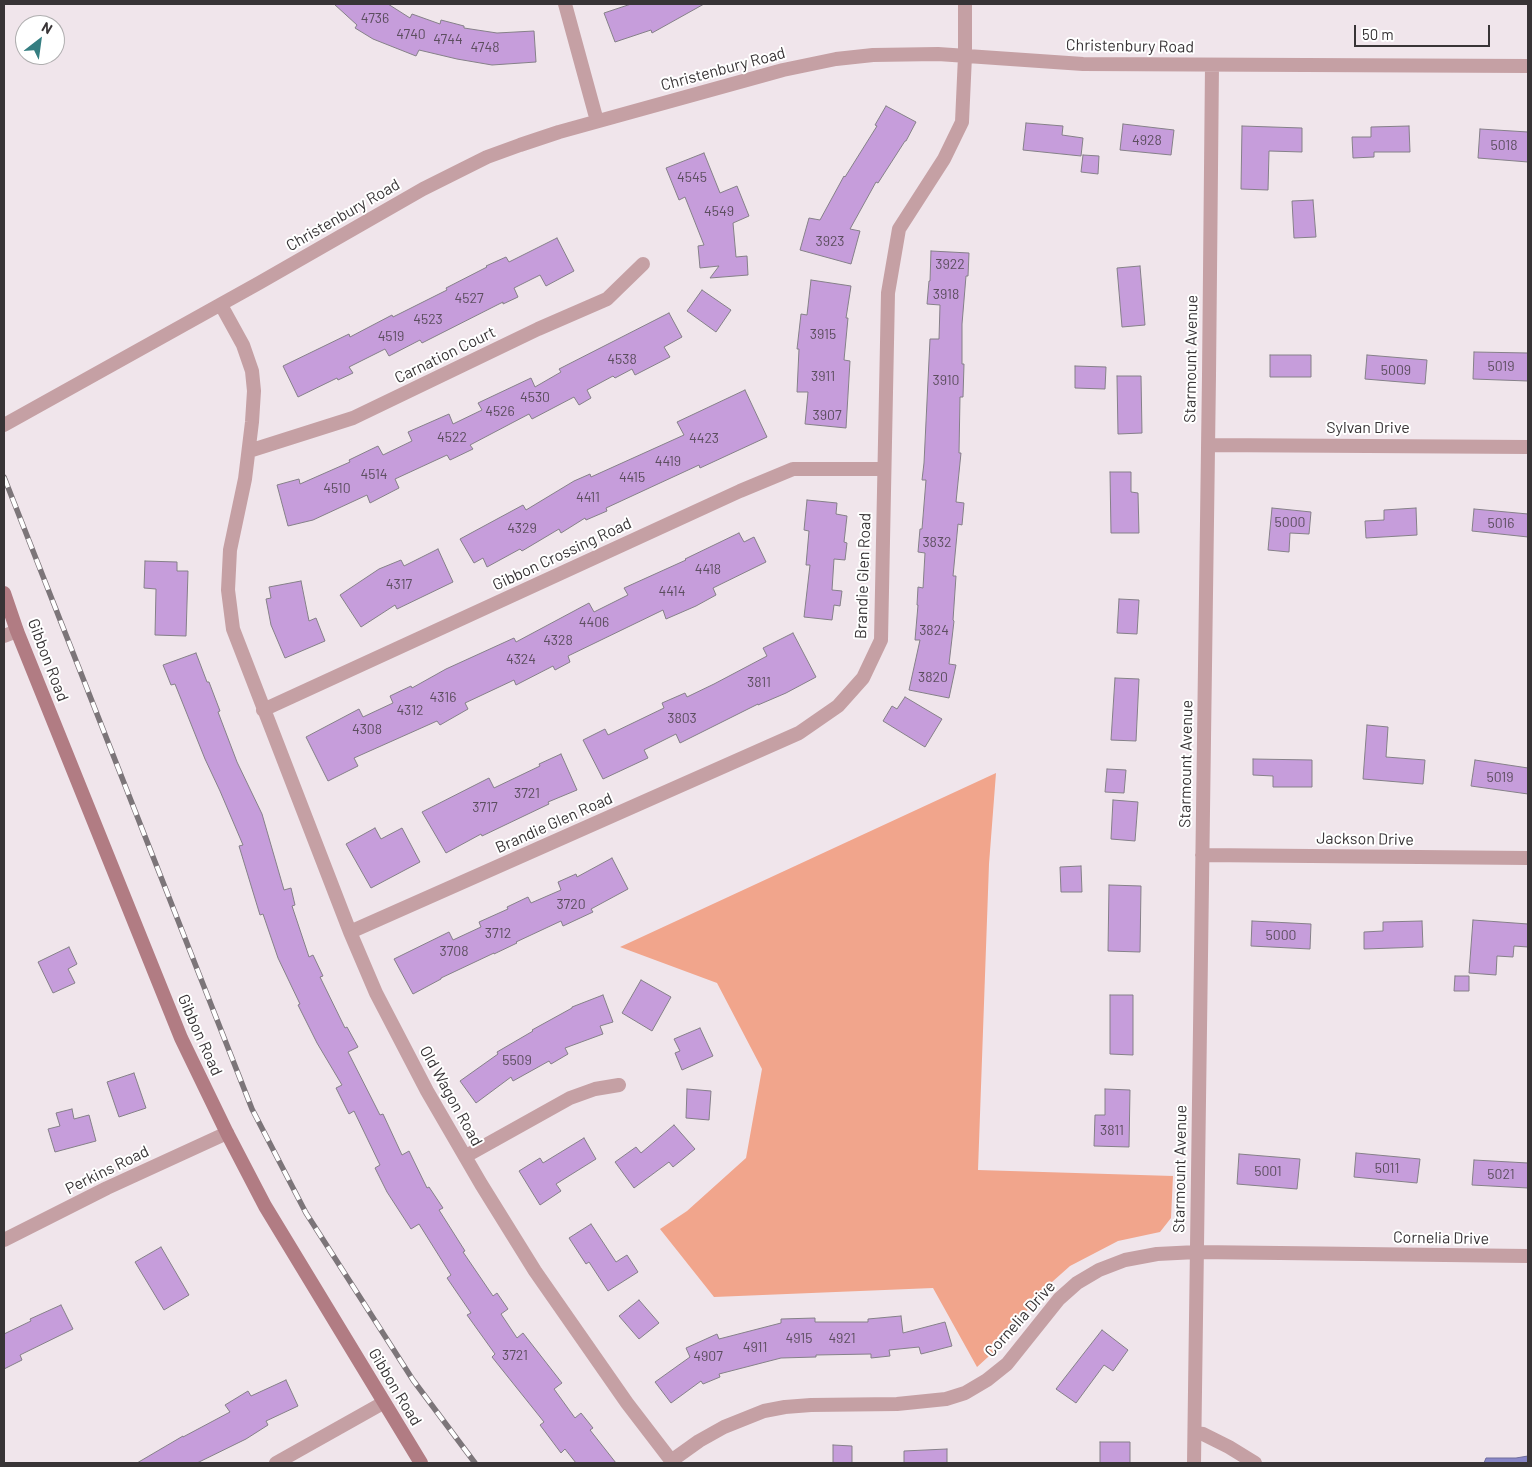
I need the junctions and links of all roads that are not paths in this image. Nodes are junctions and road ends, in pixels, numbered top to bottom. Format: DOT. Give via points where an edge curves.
graph roads {
  1 [pos="565,4"];
  2 [pos="966,4"];
  3 [pos="965,56"];
  4 [pos="1212,65"];
  5 [pos="1528,66"];
  6 [pos="597,122"];
  7 [pos="643,264"];
  8 [pos="221,305"];
  9 [pos="4,425"];
  10 [pos="1208,445"];
  11 [pos="1528,447"];
  12 [pos="249,451"];
  13 [pos="884,469"];
  14 [pos="4,593"];
  15 [pos="10,634"];
  16 [pos="263,710"];
  17 [pos="1202,854"];
  18 [pos="1528,858"];
  19 [pos="350,932"];
  20 [pos="619,1085"];
  21 [pos="226,1133"];
  22 [pos="466,1156"];
  23 [pos="4,1240"];
  24 [pos="1196,1252"];
  25 [pos="1528,1256"];
  26 [pos="384,1402"];
  27 [pos="1195,1433"];
  28 [pos="672,1462"];
  29 [pos="276,1463"];
  30 [pos="421,1463"];
  31 [pos="1194,1463"];
  32 [pos="1255,1463"];
  1 -- 6 [label="street"];
  2 -- 3 [label="street, Brandie Glen Road"];
  3 -- 4 [label="street, Christenbury Road" via="1083,64"];
  3 -- 6 [label="street, Christenbury Road" via="873,55 836,59 783,70"];
  3 -- 13 [label="street, Brandie Glen Road" via="962,122 944,159 899,229 888,293"];
  4 -- 5 [label="street, Christenbury Road"];
  4 -- 10 [label="street, Starmount Avenue"];
  6 -- 8 [label="street, Christenbury Road" via="520,145 456,172"];
  7 -- 12 [label="street, Carnation Court" via="607,299 353,418"];
  8 -- 9 [label="street, Christenbury Road"];
  8 -- 12 [label="street, Old Wagon Road" via="243,345 252,371 254,391"];
  10 -- 11 [label="street, Sylvan Drive"];
  10 -- 17 [label="street, Starmount Avenue"];
  12 -- 16 [label="street, Old Wagon Road" via="230,550 228,590 233,629"];
  13 -- 16 [label="street, Gibbon Crossing Road" via="793,469"];
  13 -- 19 [label="street, Brandie Glen Road" via="881,640 863,678 838,706 799,733"];
  14 -- 15 [label="main road, Gibbon Road"];
  15 -- 21 [label="main road, Gibbon Road" via="173,1020"];
  16 -- 19 [label="street, Old Wagon Road"];
  17 -- 18 [label="street, Jackson Drive"];
  17 -- 24 [label="street, Starmount Avenue"];
  19 -- 22 [label="street, Old Wagon Road" via="376,994 427,1092"];
  20 -- 22 [label="street" via="570,1098"];
  21 -- 23 [label="street, Perkins Road"];
  21 -- 26 [label="main road, Gibbon Road" via="265,1206"];
  22 -- 28 [label="street, Old Wagon Road" via="535,1271"];
  24 -- 25 [label="street, Cornelia Drive"];
  24 -- 27 [label="street, Starmount Avenue"];
  24 -- 28 [label="street, Cornelia Drive" via="1125,1260 1099,1270 1059,1299 1007,1364 965,1393 946,1399 897,1404 785,1407 724,1427 698,1441"];
  26 -- 29 [label="street"];
  26 -- 30 [label="main road, Gibbon Road"];
  27 -- 31 [label="street, Starmount Avenue"];
  27 -- 32 [label="street" via="1203,1434"];
}
